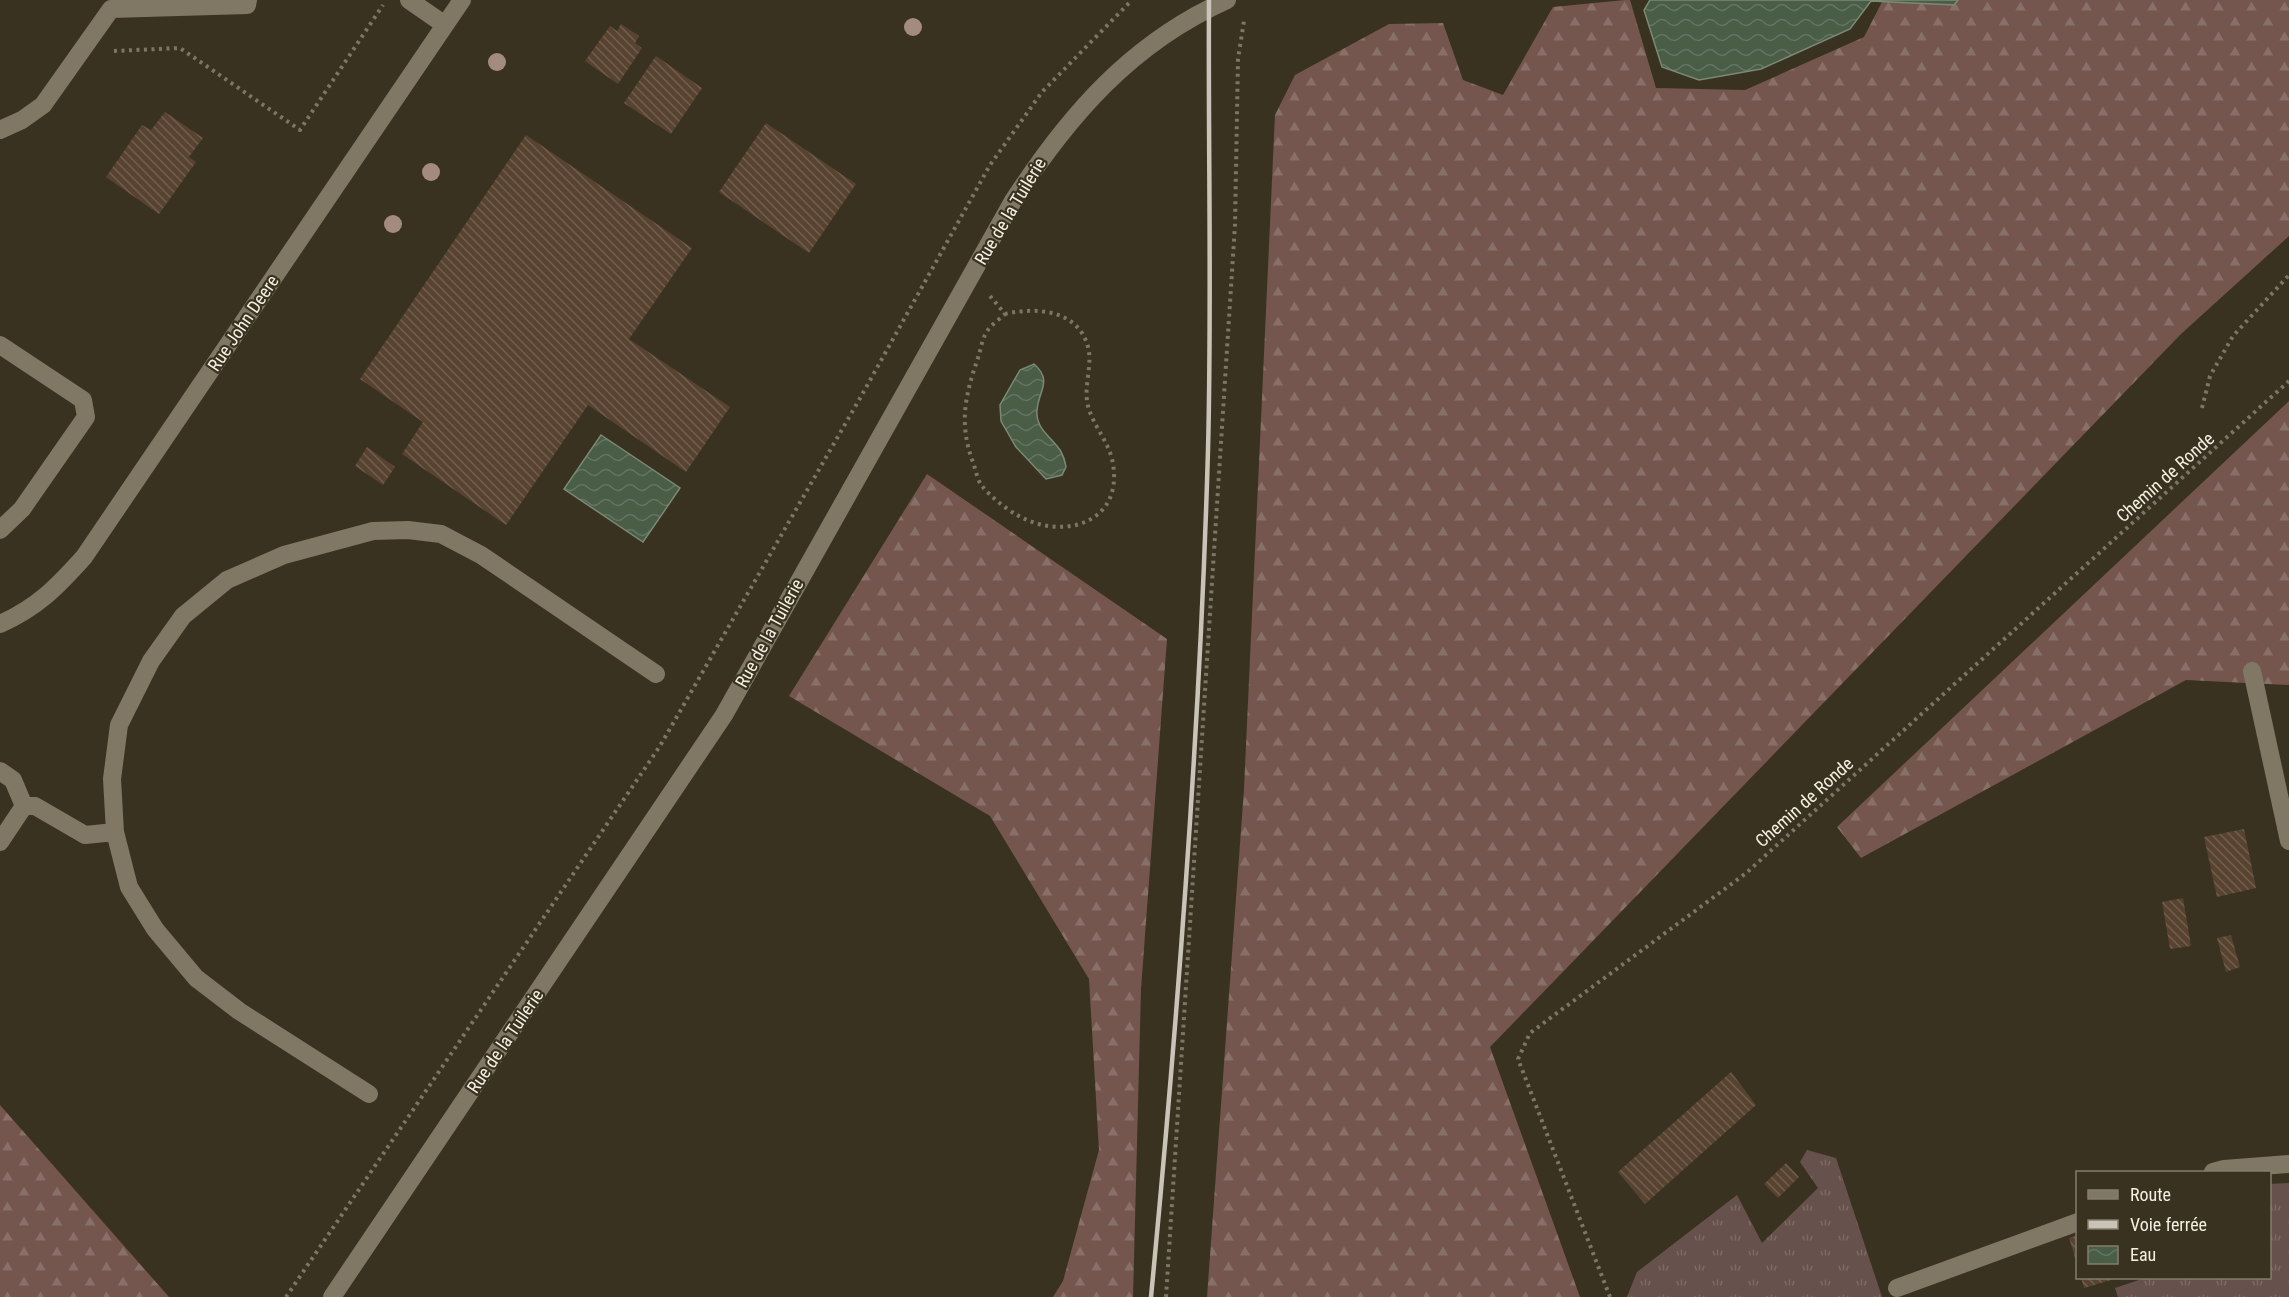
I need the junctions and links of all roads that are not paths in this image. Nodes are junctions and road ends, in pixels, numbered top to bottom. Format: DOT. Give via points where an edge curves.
graph roads {
  1 [pos="248,0"];
  2 [pos="409,0"];
  3 [pos="462,0"];
  4 [pos="1227,0"];
  5 [pos="445,25"];
  6 [pos="0,130"];
  7 [pos="0,345"];
  8 [pos="0,531"];
  9 [pos="0,624"];
  10 [pos="2252,671"];
  11 [pos="656,674"];
  12 [pos="0,771"];
  13 [pos="24,807"];
  14 [pos="116,831"];
  15 [pos="2289,841"];
  16 [pos="0,842"];
  17 [pos="369,1094"];
  18 [pos="2289,1164"];
  19 [pos="2218,1171"];
  20 [pos="2076,1223"];
  21 [pos="1897,1288"];
  22 [pos="332,1297"];
  1 -- 6 [label="street" via="247,4 111,9 43,105"];
  2 -- 5 [label="street"];
  3 -- 5 [label="street, Rue John Deere"];
  4 -- 22 [label="street, Rue de la Tuilerie" via="1164,34 1132,58 1081,108 1042,156 724,715"];
  5 -- 9 [label="street, Rue John Deere" via="84,556 58,586 27,612"];
  7 -- 8 [label="street" via="83,400 86,417 22,509"];
  10 -- 15 [label="street"];
  11 -- 14 [label="street" via="481,555 441,534 373,531 284,555 226,580 183,616 151,661 119,725 112,779"];
  12 -- 13 [label="street" via="13,780"];
  13 -- 14 [label="street" via="35,806 85,835"];
  13 -- 16 [label="street"];
  14 -- 17 [label="street" via="129,887 155,929 196,978 239,1011"];
  18 -- 19 [label="street"];
  20 -- 21 [label="street"];
}
